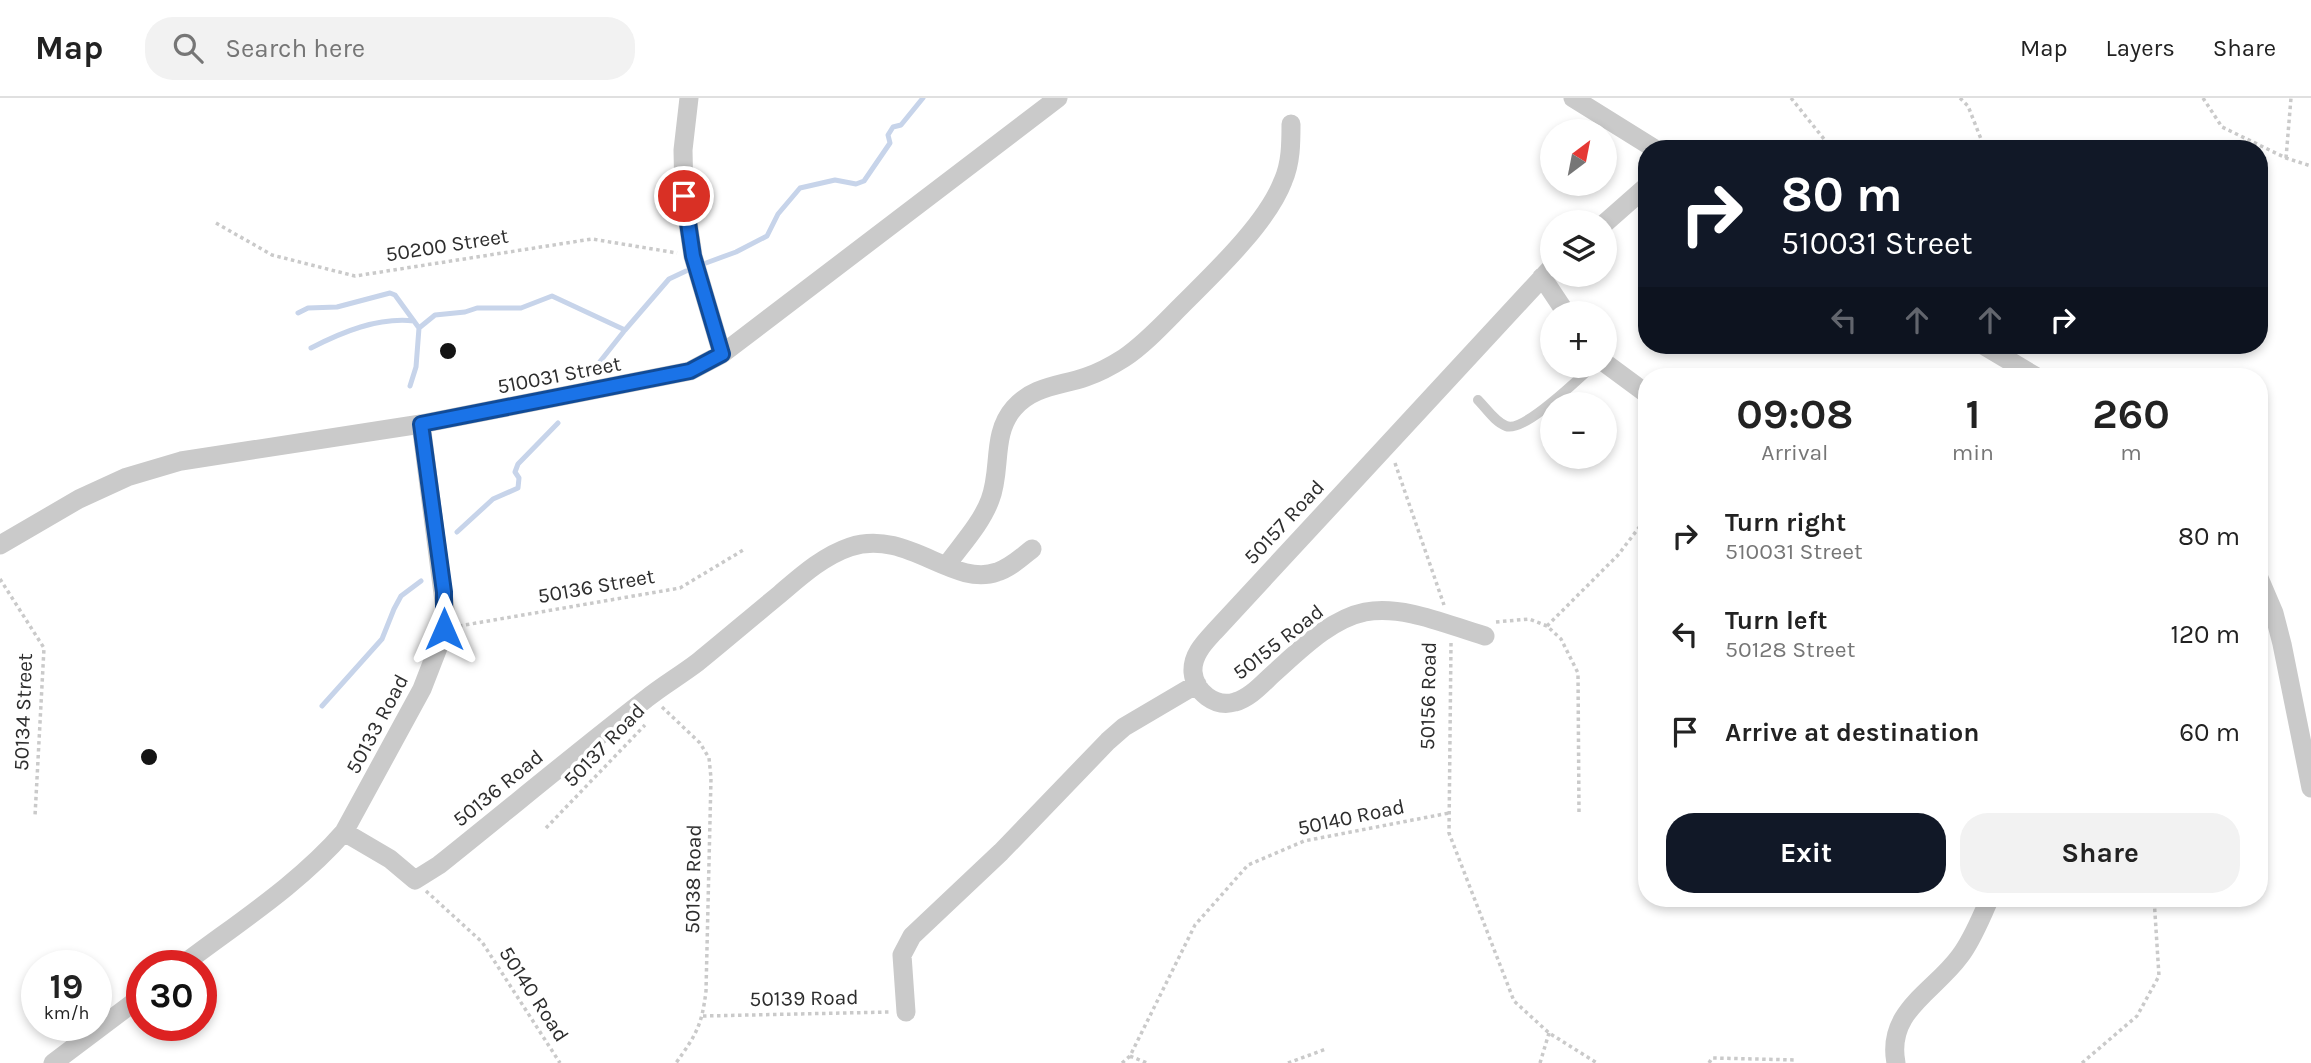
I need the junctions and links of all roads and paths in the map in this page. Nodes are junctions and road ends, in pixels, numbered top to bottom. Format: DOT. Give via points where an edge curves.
graph roads {
  1 [pos="689,98"];
  2 [pos="1058,98"];
  3 [pos="1573,98"];
  4 [pos="1791,98"];
  5 [pos="1960,98"];
  6 [pos="2203,98"];
  7 [pos="2291,98"];
  8 [pos="1291,124"];
  9 [pos="1641,140"];
  10 [pos="1825,140"];
  11 [pos="1981,140"];
  12 [pos="2249,140"];
  13 [pos="2268,149"];
  14 [pos="2286,158"];
  15 [pos="2311,166"];
  16 [pos="1638,194"];
  17 [pos="1617,212"];
  18 [pos="216,223"];
  19 [pos="693,256"];
  20 [pos="1540,280"];
  21 [pos="722,354"];
  22 [pos="1998,354"];
  23 [pos="2022,368"];
  24 [pos="1617,372"];
  25 [pos="1579,378"];
  26 [pos="1638,387"];
  27 [pos="1478,400"];
  28 [pos="421,424"];
  29 [pos="1388,443"];
  30 [pos="1638,529"];
  31 [pos="0,545"];
  32 [pos="1032,548"];
  33 [pos="745,550"];
  34 [pos="946,566"];
  35 [pos="0,579"];
  36 [pos="2268,599"];
  37 [pos="1451,626"];
  38 [pos="1547,626"];
  39 [pos="444,629"];
  40 [pos="1487,629"];
  41 [pos="677,677"];
  42 [pos="1197,684"];
  43 [pos="662,707"];
  44 [pos="2311,788"];
  45 [pos="1449,813"];
  46 [pos="1579,813"];
  47 [pos="35,816"];
  48 [pos="546,828"];
  49 [pos="344,832"];
  50 [pos="415,880"];
  51 [pos="1986,907"];
  52 [pos="2155,907"];
  53 [pos="202,950"];
  54 [pos="126,1008"];
  55 [pos="906,1012"];
  56 [pos="703,1016"];
  57 [pos="1549,1033"];
  58 [pos="1326,1049"];
  59 [pos="1130,1056"];
  60 [pos="1796,1060"];
  61 [pos="53,1063"];
  62 [pos="560,1063"];
  63 [pos="676,1063"];
  64 [pos="1122,1063"];
  65 [pos="1147,1063"];
  66 [pos="1288,1063"];
  67 [pos="1540,1063"];
  68 [pos="1597,1063"];
  69 [pos="1709,1063"];
  70 [pos="1896,1063"];
  71 [pos="2082,1063"];
  1 -- 19 [label="street" via="683,162"];
  2 -- 21 [label="street, 510031 Street"];
  3 -- 9 [label="street"];
  4 -- 10 [label="path"];
  5 -- 11 [label="path"];
  6 -- 12 [label="path" via="2222,127"];
  7 -- 14 [label="path"];
  8 -- 34 [label="street" via="1289,163 1277,195 1204,283 1124,358 1088,376 1042,388 1013,408 1001,433 990,501"];
  13 -- 14 [label="path"];
  14 -- 15 [label="path"];
  16 -- 17 [label="street"];
  18 -- 19 [label="path, 50200 Street" via="272,255 355,276 592,239"];
  19 -- 21 [label="street"];
  20 -- 29 [label="street"];
  21 -- 28 [label="street, 510031 Street" via="690,371"];
  22 -- 23 [label="street"];
  24 -- 26 [label="street"];
  25 -- 27 [label="lane" via="1517,426 1502,424"];
  28 -- 31 [label="street, 510031 Street" via="181,461 127,477 79,499"];
  28 -- 39 [label="street, 50133 Road" via="444,592"];
  29 -- 37 [label="path, 50156 Road"];
  29 -- 42 [label="street, 50157 Road" via="1197,652 1193,664"];
  30 -- 38 [label="path" via="1619,555"];
  32 -- 34 [label="street, 50136 Road" via="997,572 971,574"];
  33 -- 39 [label="path, 50136 Street" via="680,588"];
  34 -- 41 [label="street, 50136 Road" via="895,546 850,547 806,572"];
  35 -- 47 [label="path, 50134 Street" via="44,648"];
  36 -- 44 [label="street" via="2282,644"];
  37 -- 40 [label="street, 50155 Road"];
  37 -- 42 [label="street, 50155 Road" via="1399,612 1366,612 1324,632 1253,692 1234,702 1208,698"];
  37 -- 45 [label="path, 50156 Road"];
  38 -- 40 [label="path" via="1529,619"];
  38 -- 46 [label="path" via="1561,639 1578,673"];
  39 -- 49 [label="street, 50133 Road" via="422,689"];
  41 -- 43 [label="path, 50137 Road"];
  41 -- 50 [label="street, 50136 Road"];
  42 -- 55 [label="street" via="1108,741 912,936 902,955"];
  43 -- 48 [label="path, 50137 Road"];
  43 -- 56 [label="path, 50138 Road" via="700,743 709,758"];
  45 -- 57 [label="path, 50156 Road" via="1449,833 1514,1001"];
  45 -- 59 [label="path, 50140 Road" via="1304,841 1248,865 1195,925"];
  49 -- 50 [label="street"];
  49 -- 53 [label="street, 50133 Road" via="302,874"];
  50 -- 62 [label="path, 50140 Road" via="482,942"];
  51 -- 70 [label="street" via="1958,959 1900,1023 1893,1045"];
  52 -- 71 [label="path" via="2159,976 2137,1016"];
  54 -- 61 [label="street"];
  55 -- 56 [label="path, 50139 Road"];
  56 -- 63 [label="path, 50138 Road" via="696,1036"];
  57 -- 67 [label="path"];
  57 -- 68 [label="path, 50156 Road"];
  58 -- 66 [label="path"];
  59 -- 64 [label="path, 50140 Road"];
  59 -- 65 [label="path"];
  60 -- 69 [label="path" via="1712,1058"];
}
